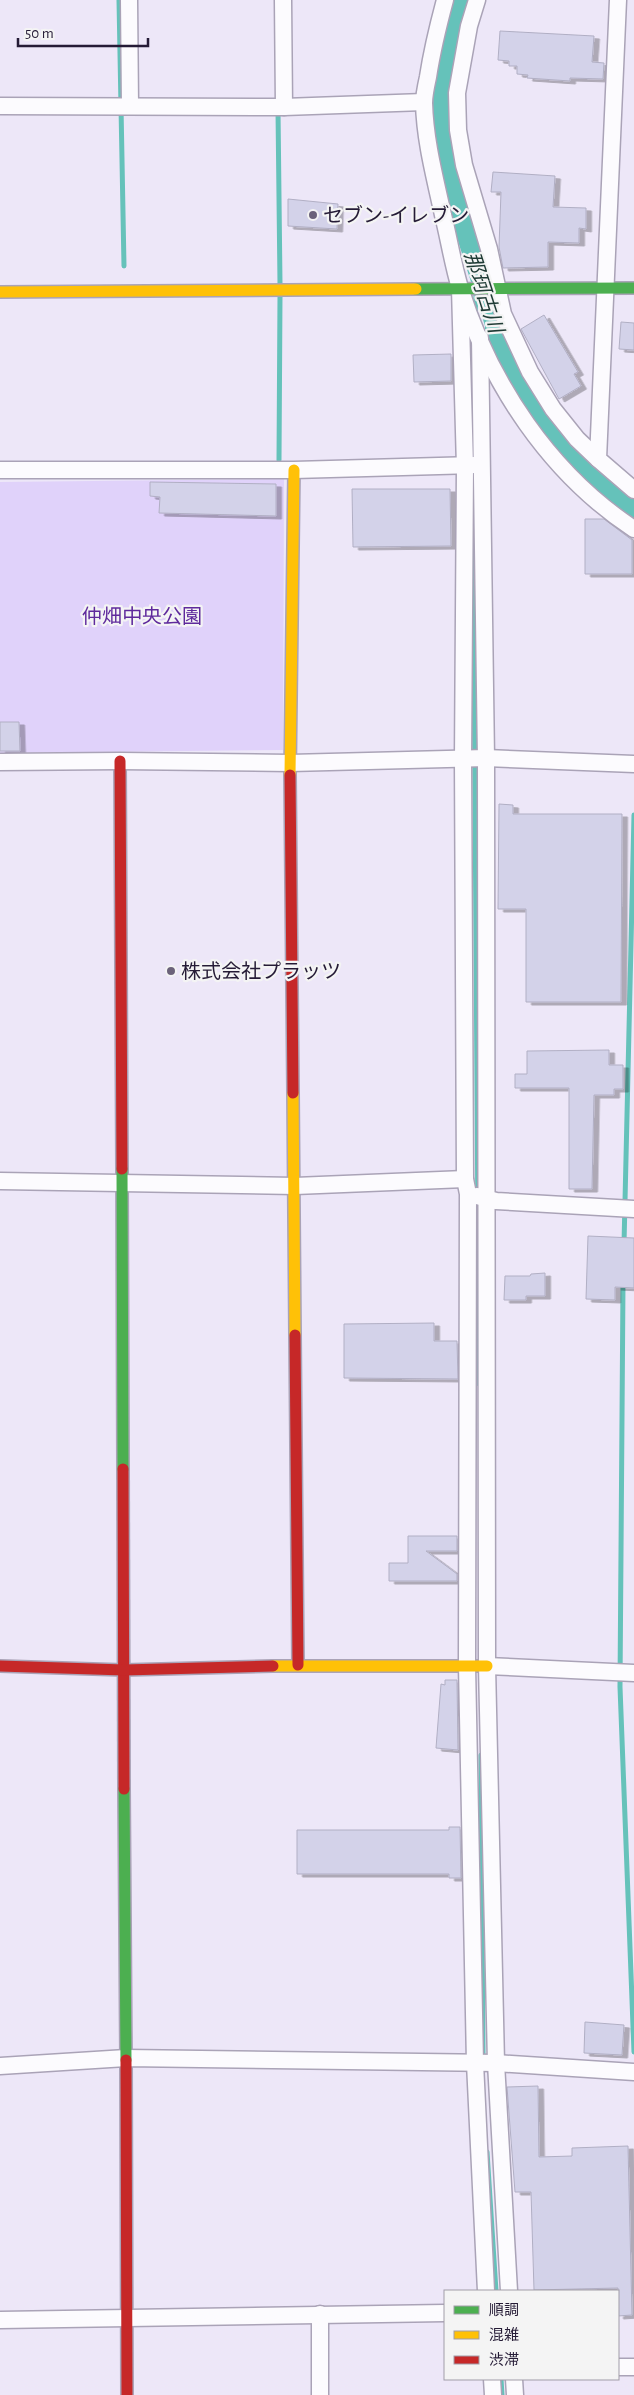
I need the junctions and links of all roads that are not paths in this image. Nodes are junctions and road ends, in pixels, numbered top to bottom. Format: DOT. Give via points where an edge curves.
graph roads {
  1 [pos="129,0"];
  2 [pos="283,0"];
  3 [pos="445,0"];
  4 [pos="477,0"];
  5 [pos="618,0"];
  6 [pos="424,102"];
  7 [pos="130,105"];
  8 [pos="0,106"];
  9 [pos="284,107"];
  10 [pos="460,288"];
  11 [pos="605,288"];
  12 [pos="634,288"];
  13 [pos="499,290"];
  14 [pos="0,292"];
  15 [pos="480,338"];
  16 [pos="598,459"];
  17 [pos="473,465"];
  18 [pos="0,470"];
  19 [pos="294,470"];
  20 [pos="634,490"];
  21 [pos="634,529"];
  22 [pos="486,758"];
  23 [pos="462,760"];
  24 [pos="120,761"];
  25 [pos="0,762"];
  26 [pos="290,764"];
  27 [pos="634,764"];
  28 [pos="0,1181"];
  29 [pos="120,1182"];
  30 [pos="294,1186"];
  31 [pos="467,1187"];
  32 [pos="486,1198"];
  33 [pos="634,1209"];
  34 [pos="298,1665"];
  35 [pos="0,1666"];
  36 [pos="467,1666"];
  37 [pos="487,1666"];
  38 [pos="124,1670"];
  39 [pos="632,1673"];
  40 [pos="126,2058"];
  41 [pos="475,2063"];
  42 [pos="496,2063"];
  43 [pos="0,2066"];
  44 [pos="634,2072"];
  45 [pos="486,2290"];
  46 [pos="509,2290"];
  47 [pos="444,2313"];
  48 [pos="320,2314"];
  49 [pos="126,2319"];
  50 [pos="0,2320"];
  51 [pos="619,2367"];
  52 [pos="634,2367"];
  53 [pos="492,2380"];
  54 [pos="514,2380"];
  55 [pos="127,2395"];
  56 [pos="320,2395"];
  57 [pos="493,2395"];
  58 [pos="515,2395"];
  1 -- 7 [label="street"];
  2 -- 9 [label="street"];
  3 -- 6 [label="street" via="434,36"];
  4 -- 13 [label="street" via="468,26 457,93 458,130 464,165"];
  5 -- 11 [label="street"];
  6 -- 9 [label="street"];
  6 -- 10 [label="street" via="430,159"];
  7 -- 8 [label="street"];
  7 -- 9 [label="street"];
  10 -- 13 [label="street"];
  10 -- 14 [label="street"];
  10 -- 15 [label="street"];
  10 -- 17 [label="street"];
  11 -- 12 [label="street"];
  11 -- 13 [label="street"];
  11 -- 16 [label="street"];
  13 -- 16 [label="street" via="503,314 530,372 553,409"];
  15 -- 17 [label="street"];
  15 -- 21 [label="street" via="528,426 557,464 606,509"];
  16 -- 20 [label="street"];
  17 -- 19 [label="street"];
  17 -- 22 [label="street"];
  17 -- 23 [label="street"];
  18 -- 19 [label="street"];
  19 -- 26 [label="street"];
  22 -- 23 [label="street"];
  22 -- 27 [label="street"];
  22 -- 32 [label="street"];
  23 -- 26 [label="street"];
  23 -- 31 [label="street"];
  24 -- 25 [label="street"];
  24 -- 26 [label="street"];
  24 -- 29 [label="street"];
  26 -- 30 [label="street"];
  28 -- 29 [label="street"];
  29 -- 30 [label="street"];
  29 -- 38 [label="street"];
  30 -- 31 [label="street"];
  30 -- 34 [label="street"];
  31 -- 32 [label="street"];
  31 -- 36 [label="street"];
  32 -- 33 [label="street"];
  32 -- 37 [label="street"];
  34 -- 36 [label="street"];
  34 -- 38 [label="street"];
  35 -- 38 [label="street"];
  36 -- 37 [label="street"];
  36 -- 41 [label="street"];
  37 -- 39 [label="street"];
  37 -- 42 [label="street"];
  38 -- 40 [label="street"];
  40 -- 41 [label="street"];
  40 -- 43 [label="street"];
  40 -- 49 [label="street"];
  41 -- 42 [label="street"];
  41 -- 45 [label="street"];
  42 -- 44 [label="street"];
  42 -- 46 [label="street"];
  47 -- 48 [label="street"];
  48 -- 49 [label="street"];
  48 -- 56 [label="street"];
  49 -- 50 [label="street"];
  49 -- 55 [label="street"];
  51 -- 52 [label="street"];
  53 -- 57 [label="street"];
  54 -- 58 [label="street"];
}
